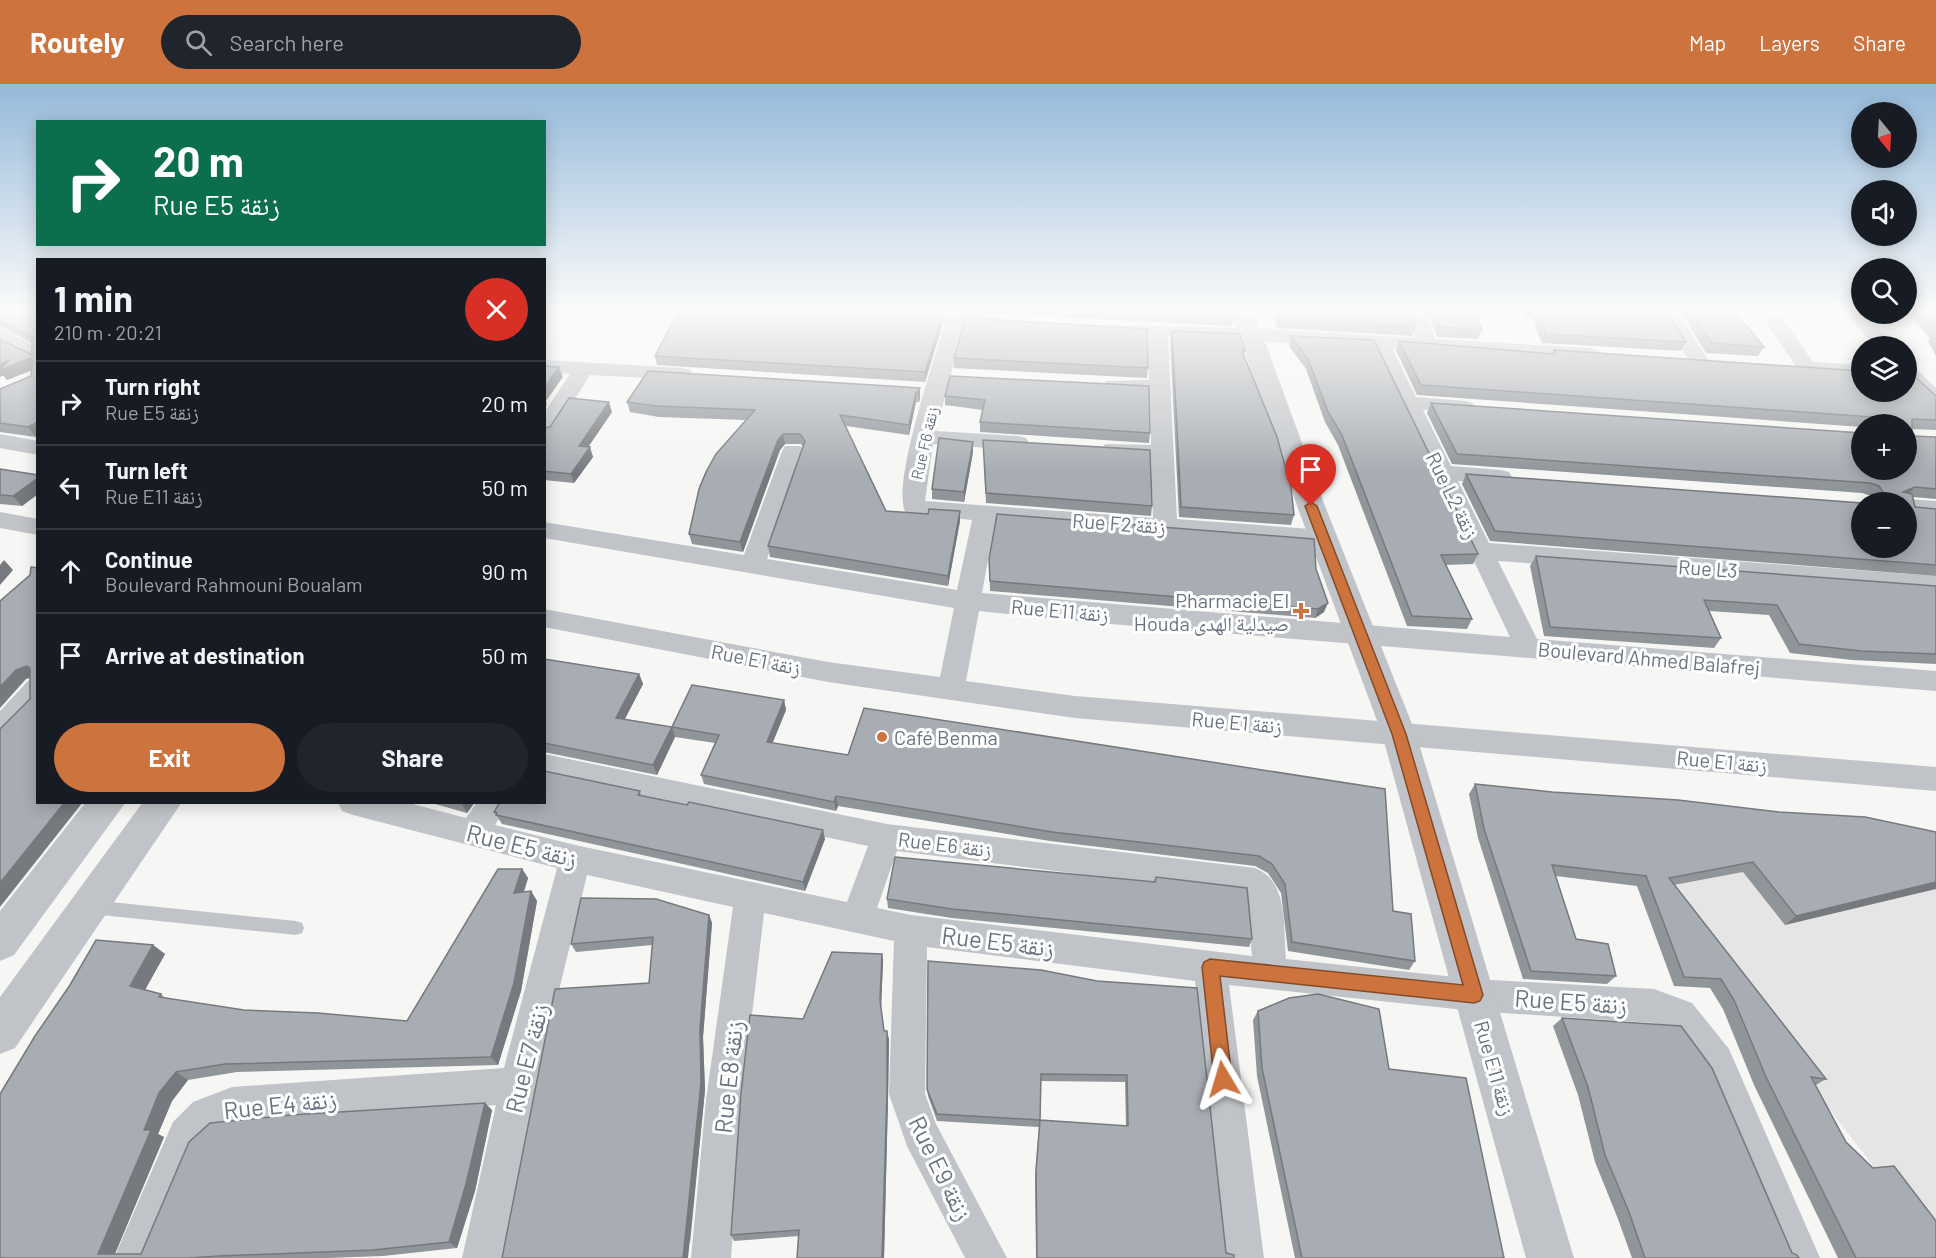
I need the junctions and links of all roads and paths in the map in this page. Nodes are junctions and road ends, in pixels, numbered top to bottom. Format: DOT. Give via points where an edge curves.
graph roads {
  1 [pos="944,364"];
  2 [pos="1159,364"];
  3 [pos="1261,364"];
  4 [pos="1390,364"];
  5 [pos="1804,364"];
  6 [pos="546,366"];
  7 [pos="1785,366"];
  8 [pos="584,368"];
  9 [pos="1807,368"];
  10 [pos="1851,370"];
  11 [pos="1917,374"];
  12 [pos="701,375"];
  13 [pos="1936,375"];
  14 [pos="963,377"];
  15 [pos="1917,382"];
  16 [pos="938,383"];
  17 [pos="1090,384"];
  18 [pos="1160,387"];
  19 [pos="912,389"];
  20 [pos="1936,400"];
  21 [pos="1409,403"];
  22 [pos="1480,408"];
  23 [pos="546,428"];
  24 [pos="924,437"];
  25 [pos="0,441"];
  26 [pos="1042,445"];
  27 [pos="36,446"];
  28 [pos="1089,447"];
  29 [pos="793,451"];
  30 [pos="1160,452"];
  31 [pos="1442,473"];
  32 [pos="1524,479"];
  33 [pos="914,508"];
  34 [pos="1917,508"];
  35 [pos="1936,509"];
  36 [pos="985,512"];
  37 [pos="0,520"];
  38 [pos="1165,526"];
  39 [pos="36,527"];
  40 [pos="546,530"];
  41 [pos="1324,538"];
  42 [pos="1480,551"];
  43 [pos="753,565"];
  44 [pos="1936,585"];
  45 [pos="969,601"];
  46 [pos="546,618"];
  47 [pos="1362,635"];
  48 [pos="1528,648"];
  49 [pos="1936,681"];
  50 [pos="36,690"];
  51 [pos="951,690"];
  52 [pos="0,729"];
  53 [pos="1399,734"];
  54 [pos="546,765"];
  55 [pos="1936,779"];
  56 [pos="106,804"];
  57 [pos="163,804"];
  58 [pos="361,804"];
  59 [pos="493,804"];
  60 [pos="474,832"];
  61 [pos="887,837"];
  62 [pos="575,860"];
  63 [pos="750,896"];
  64 [pos="89,907"];
  65 [pos="857,919"];
  66 [pos="296,928"];
  67 [pos="911,930"];
  68 [pos="0,942"];
  69 [pos="1210,967"];
  70 [pos="1270,974"];
  71 [pos="1474,995"];
  72 [pos="0,1034"];
  73 [pos="518,1085"];
  74 [pos="134,1258"];
  75 [pos="482,1258"];
  76 [pos="711,1258"];
  77 [pos="987,1258"];
  78 [pos="1244,1258"];
  79 [pos="1550,1258"];
  80 [pos="1800,1258"];
  1 -- 16 [label="street, Rue F6 زنقة"];
  2 -- 18 [label="street"];
  3 -- 41 [label="street"];
  4 -- 21 [label="street, Rue L2 زنقة"];
  5 -- 9 [label="street"];
  6 -- 8 [label="street"];
  7 -- 9 [label="street"];
  8 -- 12 [label="street"];
  8 -- 23 [label="street"];
  9 -- 10 [label="street"];
  11 -- 13 [label="street"];
  14 -- 16 [label="street"];
  15 -- 20 [label="street"];
  16 -- 19 [label="street"];
  16 -- 24 [label="street, Rue F6 زنقة"];
  17 -- 18 [label="street"];
  18 -- 30 [label="street"];
  21 -- 22 [label="street"];
  21 -- 31 [label="street, Rue L2 زنقة"];
  24 -- 26 [label="street"];
  24 -- 33 [label="street, Rue F6 زنقة" via="912,492"];
  25 -- 27 [label="street"];
  28 -- 30 [label="street"];
  29 -- 43 [label="street"];
  30 -- 38 [label="street"];
  31 -- 32 [label="street"];
  31 -- 42 [label="street, Rue L2 زنقة"];
  33 -- 36 [label="street, Rue F2 زنقة"];
  34 -- 35 [label="street"];
  36 -- 38 [label="street, Rue F2 زنقة"];
  36 -- 45 [label="street"];
  37 -- 39 [label="street"];
  38 -- 41 [label="street, Rue F2 زنقة"];
  40 -- 43 [label="street, Rue E11 زنقة"];
  41 -- 47 [label="street"];
  42 -- 44 [label="street, Rue L3"];
  42 -- 48 [label="street, Rue L2 زنقة"];
  43 -- 45 [label="street, Rue E11 زنقة"];
  45 -- 47 [label="street, Rue E11 زنقة"];
  45 -- 51 [label="street"];
  46 -- 51 [label="street, Rue E1 زنقة" via="828,672"];
  47 -- 48 [label="street, Boulevard Ahmed Balafrej"];
  47 -- 53 [label="street, Rue E11 زنقة"];
  48 -- 49 [label="street, Boulevard Ahmed Balafrej"];
  50 -- 52 [label="street"];
  51 -- 53 [label="street, Rue E1 زنقة" via="1075,707"];
  53 -- 55 [label="street, Rue E1 زنقة"];
  53 -- 71 [label="street, Rue E11 زنقة"];
  54 -- 61 [label="street, Rue E6 زنقة"];
  56 -- 68 [label="street"];
  57 -- 64 [label="street"];
  58 -- 60 [label="street, Rue E5 زنقة"];
  59 -- 60 [label="street"];
  60 -- 62 [label="street, Rue E5 زنقة"];
  61 -- 65 [label="street"];
  61 -- 70 [label="street, Rue E6 زنقة" via="1255,882 1264,893"];
  62 -- 63 [label="street, Rue E5 زنقة"];
  62 -- 73 [label="street, Rue E7 زنقة"];
  63 -- 65 [label="street, Rue E5 زنقة"];
  63 -- 76 [label="street, Rue E8 زنقة" via="724,1100"];
  64 -- 66 [label="lane"];
  64 -- 72 [label="street"];
  65 -- 67 [label="street, Rue E5 زنقة"];
  67 -- 69 [label="street, Rue E5 زنقة"];
  67 -- 77 [label="street, Rue E9 زنقة" via="907,1094 920,1133"];
  69 -- 70 [label="street, Rue E5 زنقة"];
  69 -- 78 [label="street"];
  70 -- 71 [label="street, Rue E5 زنقة"];
  71 -- 79 [label="street, Rue E11 زنقة"];
  71 -- 80 [label="street, Rue E5 زنقة" via="1654,1006 1680,1015 1716,1062"];
  73 -- 74 [label="street, Rue E4 زنقة" via="214,1109 199,1118 186,1135"];
  73 -- 75 [label="street, Rue E7 زنقة"];
}
